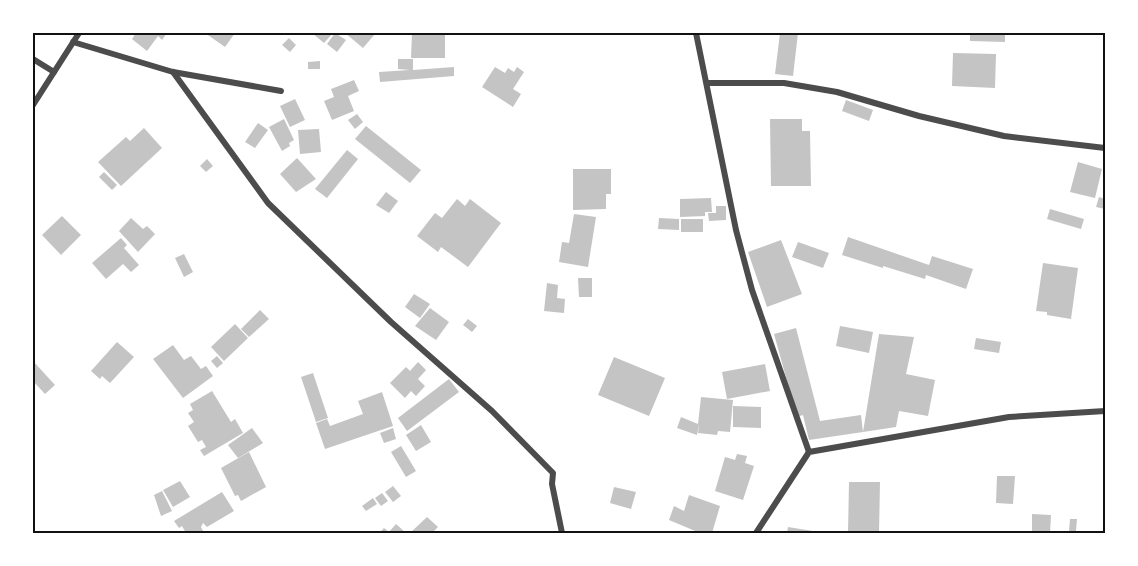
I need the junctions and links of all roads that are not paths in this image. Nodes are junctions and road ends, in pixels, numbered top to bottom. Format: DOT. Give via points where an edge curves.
graph roads {
  1 [pos="79,33"];
  2 [pos="696,33"];
  3 [pos="73,42"];
  4 [pos="33,58"];
  5 [pos="54,72"];
  6 [pos="173,72"];
  7 [pos="707,83"];
  8 [pos="281,91"];
  9 [pos="33,105"];
  10 [pos="1105,148"];
  11 [pos="1105,411"];
  12 [pos="809,452"];
  13 [pos="562,533"];
  14 [pos="756,533"];
  1 -- 3 [label="street"];
  2 -- 7 [label="street"];
  3 -- 5 [label="street"];
  3 -- 6 [label="street"];
  4 -- 5 [label="street"];
  5 -- 9 [label="street"];
  6 -- 8 [label="street"];
  6 -- 13 [label="street" via="268,203 553,472"];
  7 -- 10 [label="street" via="784,83 837,92 1004,136"];
  7 -- 12 [label="street" via="752,290"];
  11 -- 12 [label="street" via="1008,417"];
  12 -- 14 [label="street"];
}
